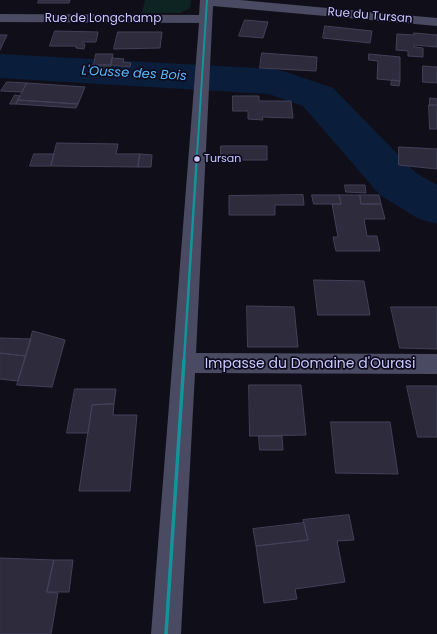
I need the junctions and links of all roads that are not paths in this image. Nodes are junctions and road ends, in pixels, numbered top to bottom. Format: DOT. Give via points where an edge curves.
graph roads {
  1 [pos="207,0"];
  2 [pos="0,18"];
  3 [pos="206,19"];
  4 [pos="437,22"];
  5 [pos="183,363"];
  6 [pos="437,364"];
  7 [pos="166,634"];
  1 -- 3 [label="street"];
  1 -- 4 [label="street, Rue du Tursan"];
  2 -- 3 [label="street, Rue de Longchamp"];
  3 -- 5 [label="street"];
  5 -- 6 [label="street, Impasse du Domaine d'Ourasi"];
  5 -- 7 [label="street"];
}
